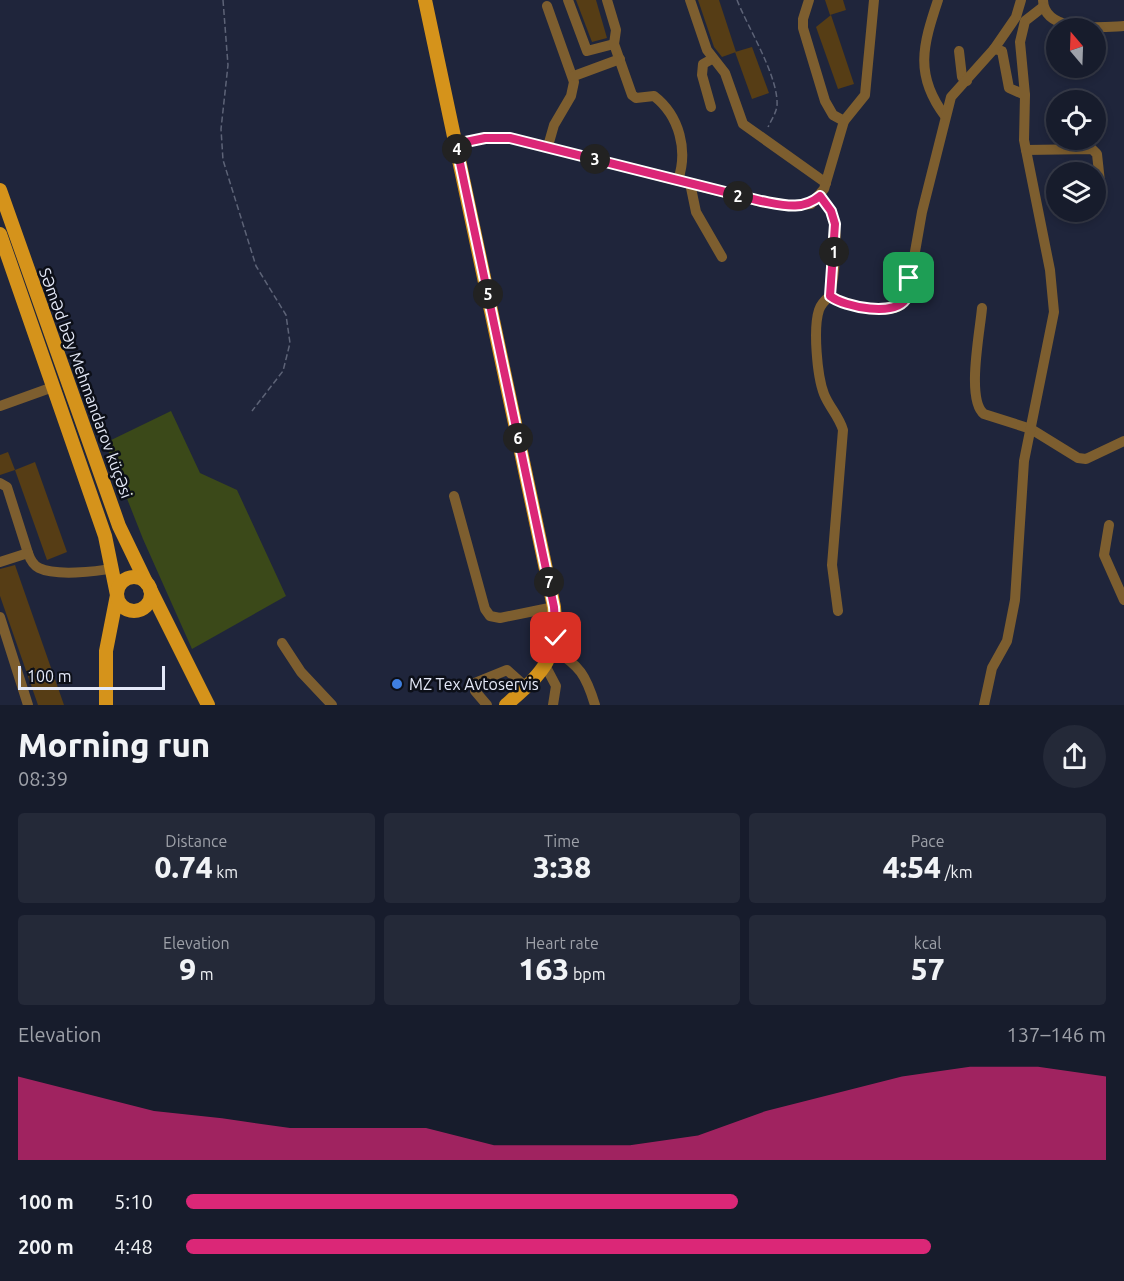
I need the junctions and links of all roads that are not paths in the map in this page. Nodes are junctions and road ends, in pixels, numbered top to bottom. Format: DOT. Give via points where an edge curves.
graph roads {
  1 [pos="425,0"];
  2 [pos="568,0"];
  3 [pos="606,0"];
  4 [pos="690,0"];
  5 [pos="809,0"];
  6 [pos="874,0"];
  7 [pos="938,0"];
  8 [pos="1021,0"];
  9 [pos="1043,4"];
  10 [pos="547,6"];
  11 [pos="1124,26"];
  12 [pos="614,44"];
  13 [pos="994,49"];
  14 [pos="959,51"];
  15 [pos="620,59"];
  16 [pos="712,59"];
  17 [pos="574,76"];
  18 [pos="967,81"];
  19 [pos="1024,95"];
  20 [pos="711,107"];
  21 [pos="945,116"];
  22 [pos="844,121"];
  23 [pos="456,144"];
  24 [pos="548,146"];
  25 [pos="1046,148"];
  26 [pos="1026,150"];
  27 [pos="678,180"];
  28 [pos="690,183"];
  29 [pos="826,183"];
  30 [pos="0,190"];
  31 [pos="820,196"];
  32 [pos="0,234"];
  33 [pos="722,257"];
  34 [pos="830,296"];
  35 [pos="982,308"];
  36 [pos="53,387"];
  37 [pos="0,406"];
  38 [pos="1030,429"];
  39 [pos="1124,441"];
  40 [pos="0,483"];
  41 [pos="454,496"];
  42 [pos="1109,525"];
  43 [pos="28,553"];
  44 [pos="0,562"];
  45 [pos="113,568"];
  46 [pos="149,587"];
  47 [pos="117,595"];
  48 [pos="1124,600"];
  49 [pos="554,607"];
  50 [pos="137,611"];
  51 [pos="838,611"];
  52 [pos="0,617"];
  53 [pos="108,638"];
  54 [pos="175,638"];
  55 [pos="282,643"];
  56 [pos="553,650"];
  57 [pos="545,665"];
  58 [pos="526,687"];
  59 [pos="28,705"];
  60 [pos="106,705"];
  61 [pos="208,705"];
  62 [pos="332,705"];
  63 [pos="487,705"];
  64 [pos="506,705"];
  65 [pos="553,705"];
  66 [pos="595,705"];
  67 [pos="984,705"];
  1 -- 23 [label="main road"];
  2 -- 12 [label="street" via="587,51"];
  3 -- 12 [label="street" via="616,30"];
  4 -- 16 [label="street"];
  5 -- 22 [label="street" via="803,28 825,101 833,115"];
  6 -- 22 [label="street" via="865,95"];
  7 -- 21 [label="street" via="924,42 925,79 934,102"];
  8 -- 13 [label="street" via="1016,17"];
  9 -- 11 [label="street" via="1063,23 1079,28"];
  9 -- 19 [label="street" via="1025,21 1020,42"];
  10 -- 17 [label="street"];
  12 -- 15 [label="street"];
  13 -- 18 [label="street"];
  13 -- 19 [label="street" via="1002,51 1009,88"];
  14 -- 18 [label="street" via="962,77"];
  15 -- 17 [label="street"];
  15 -- 27 [label="street" via="633,98 654,96 674,120 684,159"];
  16 -- 20 [label="street" via="703,64 702,75"];
  16 -- 29 [label="street" via="725,73 743,124"];
  17 -- 24 [label="street" via="571,96 554,125"];
  18 -- 21 [label="street" via="951,98"];
  19 -- 26 [label="street"];
  21 -- 34 [label="street" via="907,297 898,307 888,309 847,305"];
  22 -- 29 [label="street"];
  23 -- 24 [label="street" via="510,138"];
  23 -- 49 [label="main road"];
  24 -- 27 [label="street"];
  25 -- 26 [label="street"];
  26 -- 38 [label="street" via="1050,270 1054,312"];
  27 -- 28 [label="street"];
  28 -- 31 [label="street" via="793,206 811,204"];
  28 -- 33 [label="street" via="696,212"];
  29 -- 31 [label="street"];
  30 -- 46 [label="main road, Səməd bəy Mehmandarov küçəsi" via="119,526"];
  31 -- 34 [label="street" via="835,224"];
  32 -- 36 [label="main road, Səməd bəy Mehmandarov küçəsi"];
  34 -- 51 [label="street" via="819,309 817,339 822,390 843,430 832,565"];
  35 -- 38 [label="street" via="975,385 978,410"];
  36 -- 37 [label="street"];
  36 -- 45 [label="main road, Səməd bəy Mehmandarov küçəsi"];
  38 -- 39 [label="street" via="1072,456 1086,459"];
  38 -- 67 [label="street" via="1024,461 1016,600 1007,641 992,668"];
  40 -- 43 [label="street" via="6,487"];
  41 -- 49 [label="street" via="490,616 500,618"];
  42 -- 48 [label="street" via="1104,555"];
  43 -- 44 [label="street"];
  43 -- 45 [label="street" via="39,568 51,571 97,572"];
  45 -- 47 [label="main road, Səməd bəy Mehmandarov küçəsi"];
  46 -- 47 [label="main road" via="139,578 128,579 120,585"];
  46 -- 50 [label="main road" via="150,600"];
  46 -- 54 [label="main road, Səməd bəy Mehmandarov küçəsi"];
  47 -- 50 [label="main road" via="122,606"];
  47 -- 53 [label="main road"];
  49 -- 56 [label="main road"];
  50 -- 53 [label="main road" via="122,619"];
  50 -- 54 [label="main road" via="154,616"];
  52 -- 59 [label="street"];
  53 -- 60 [label="main road"];
  54 -- 61 [label="main road, Səməd bəy Mehmandarov küçəsi"];
  55 -- 62 [label="street" via="301,672"];
  56 -- 57 [label="main road"];
  56 -- 66 [label="street" via="576,663"];
  57 -- 58 [label="main road"];
  57 -- 65 [label="street" via="556,686"];
  58 -- 63 [label="street" via="507,670 475,682 475,691"];
  58 -- 64 [label="main road"];
}
